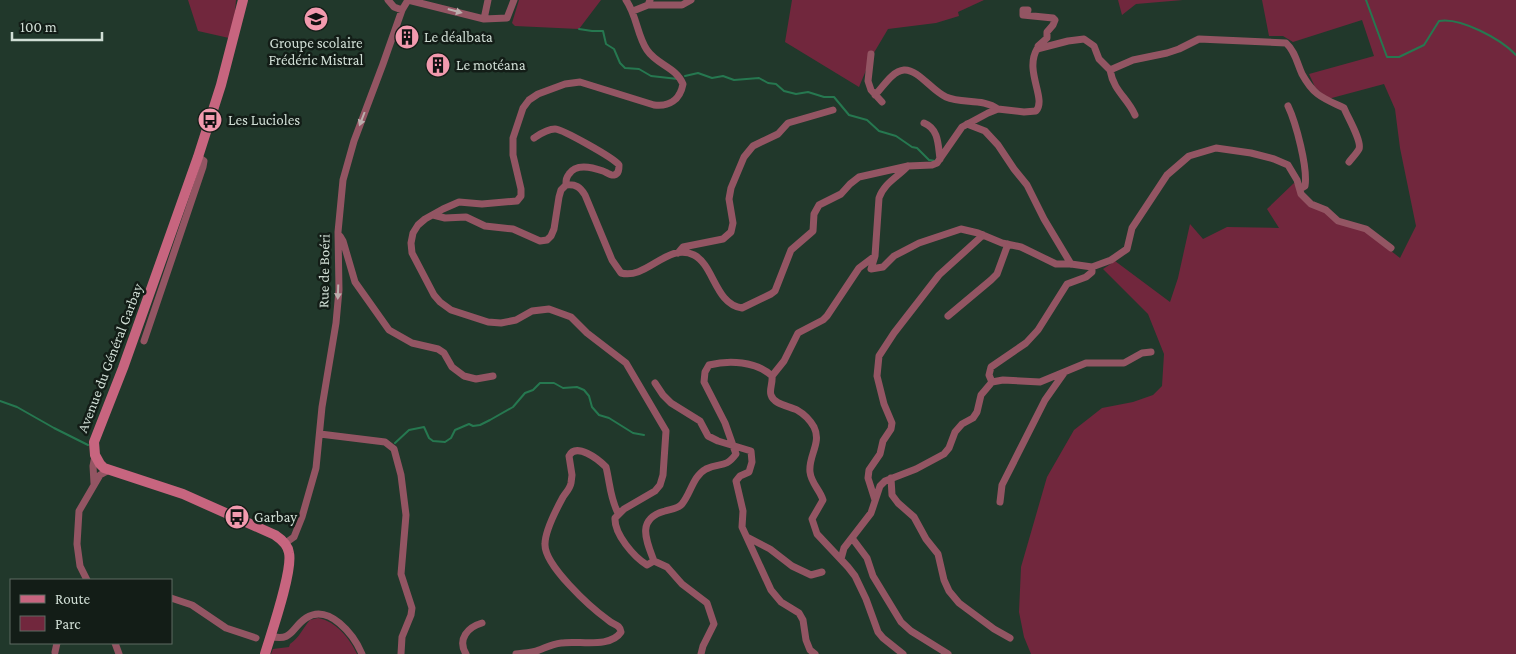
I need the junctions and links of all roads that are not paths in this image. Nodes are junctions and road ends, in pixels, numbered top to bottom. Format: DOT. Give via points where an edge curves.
graph roads {
  1 [pos="239,0"];
  2 [pos="243,0"];
  3 [pos="388,0"];
  4 [pos="408,0"];
  5 [pos="488,0"];
  6 [pos="514,0"];
  7 [pos="626,0"];
  8 [pos="691,0"];
  9 [pos="649,3"];
  10 [pos="402,10"];
  11 [pos="1028,10"];
  12 [pos="633,11"];
  13 [pos="240,18"];
  14 [pos="484,19"];
  15 [pos="1038,49"];
  16 [pos="871,54"];
  17 [pos="1110,70"];
  18 [pos="875,94"];
  19 [pos="882,102"];
  20 [pos="1288,106"];
  21 [pos="998,109"];
  22 [pos="832,110"];
  23 [pos="1135,115"];
  24 [pos="924,123"];
  25 [pos="966,124"];
  26 [pos="534,138"];
  27 [pos="198,157"];
  28 [pos="940,159"];
  29 [pos="1349,162"];
  30 [pos="908,166"];
  31 [pos="566,185"];
  32 [pos="1300,189"];
  33 [pos="432,215"];
  34 [pos="984,235"];
  35 [pos="338,236"];
  36 [pos="1008,244"];
  37 [pos="1392,248"];
  38 [pos="678,253"];
  39 [pos="875,256"];
  40 [pos="1071,264"];
  41 [pos="1092,267"];
  42 [pos="948,316"];
  43 [pos="144,341"];
  44 [pos="1151,352"];
  45 [pos="1064,373"];
  46 [pos="493,376"];
  47 [pos="772,376"];
  48 [pos="655,382"];
  49 [pos="992,382"];
  50 [pos="320,434"];
  51 [pos="734,446"];
  52 [pos="95,455"];
  53 [pos="109,470"];
  54 [pos="890,478"];
  55 [pos="94,483"];
  56 [pos="875,501"];
  57 [pos="1000,502"];
  58 [pos="618,514"];
  59 [pos="746,537"];
  60 [pos="852,538"];
  61 [pos="284,544"];
  62 [pos="841,559"];
  63 [pos="654,561"];
  64 [pos="822,572"];
  65 [pos="84,579"];
  66 [pos="172,598"];
  67 [pos="482,623"];
  68 [pos="270,636"];
  69 [pos="256,638"];
  70 [pos="1010,638"];
  71 [pos="58,644"];
  72 [pos="55,652"];
  73 [pos="265,654"];
  74 [pos="362,654"];
  75 [pos="401,654"];
  76 [pos="466,654"];
  77 [pos="516,654"];
  78 [pos="701,654"];
  79 [pos="815,654"];
  80 [pos="903,654"];
  81 [pos="948,654"];
  1 -- 13 [label="main road, Avenue du Général Garbay"];
  2 -- 13 [label="main road, Avenue du Général Garbay"];
  3 -- 10 [label="street"];
  4 -- 10 [label="street, Rue de Boéri"];
  4 -- 14 [label="street, one-way"];
  5 -- 14 [label="street"];
  6 -- 14 [label="street" via="508,18"];
  7 -- 12 [label="street"];
  8 -- 9 [label="street" via="682,5"];
  9 -- 12 [label="street"];
  10 -- 35 [label="street, Rue de Boéri, one-way" via="354,141 343,180"];
  11 -- 15 [label="street" via="1023,10 1023,15 1053,18 1055,22 1047,32 1048,38"];
  12 -- 33 [label="street" via="647,50 679,75 683,84 671,104 654,105 580,82 538,94 523,108 513,138 513,155 522,189 517,201 459,202"];
  13 -- 27 [label="main road, Avenue du Général Garbay"];
  15 -- 17 [label="street" via="1084,39 1094,46 1099,59"];
  15 -- 21 [label="street" via="1032,66 1038,109 1032,112"];
  16 -- 18 [label="street" via="868,82"];
  17 -- 23 [label="street" via="1114,86"];
  17 -- 29 [label="street" via="1133,60 1179,49 1199,39 1286,42 1314,91 1324,100 1344,108 1360,140 1360,148"];
  18 -- 19 [label="street"];
  18 -- 21 [label="street" via="892,76 905,70 914,72 946,97 989,104"];
  20 -- 32 [label="street" via="1304,163 1305,186"];
  21 -- 25 [label="street"];
  22 -- 38 [label="street" via="788,124 778,134 753,146 744,157 731,188 731,232 724,239 683,247"];
  24 -- 28 [label="street" via="936,133"];
  25 -- 28 [label="street" via="956,133"];
  25 -- 40 [label="street" via="986,131 998,144 1027,185"];
  26 -- 31 [label="street" via="550,130 561,130 619,165 617,174 612,175 576,167 565,179"];
  27 -- 43 [label="street" via="204,161 203,167"];
  27 -- 52 [label="main road, Avenue du Général Garbay" via="124,368 94,442"];
  28 -- 30 [label="street" via="932,166"];
  30 -- 38 [label="street" via="859,177 841,194 819,205 814,214 813,230 791,250 775,291 742,308 731,304 721,293 700,260 694,255"];
  30 -- 39 [label="street" via="881,191"];
  31 -- 33 [label="street" via="561,190 554,229 547,240 540,241 513,229 485,226 466,216 445,218"];
  31 -- 38 [label="street" via="574,184 585,195 612,260 621,273 641,272"];
  32 -- 37 [label="street" via="1311,204 1326,210 1338,221 1366,230"];
  32 -- 41 [label="street" via="1288,165 1274,159 1216,148 1189,156 1163,180 1132,228 1127,249 1112,260"];
  33 -- 58 [label="street" via="418,225 411,243 412,253 440,302 452,310 501,323 516,320 532,311 549,309 571,317 626,363 666,431 660,485"];
  34 -- 36 [label="street"];
  34 -- 39 [label="street" via="955,230 910,246 883,267 873,270 871,266"];
  34 -- 56 [label="street" via="939,275 879,356 877,376 892,424 880,454 869,470 868,478"];
  35 -- 46 [label="street" via="355,282 389,330 412,343 438,350 464,376 476,379"];
  35 -- 50 [label="street, Rue de Boéri, one-way" via="339,290"];
  36 -- 40 [label="street" via="1056,264"];
  36 -- 42 [label="street" via="997,274"];
  39 -- 47 [label="street" via="859,268 827,316 798,333 784,361"];
  40 -- 41 [label="street"];
  41 -- 49 [label="street" via="1092,272 1086,277 1067,284 1026,343 991,367 989,375"];
  44 -- 45 [label="street" via="1124,363 1086,363"];
  45 -- 49 [label="street" via="1040,382"];
  45 -- 57 [label="street" via="1045,400 1002,485"];
  47 -- 51 [label="street" via="748,364 734,362 709,365 705,372 704,382"];
  47 -- 62 [label="street" via="772,398 807,417 817,434 810,471 823,500 812,518 817,534"];
  48 -- 51 [label="street" via="671,403 700,421 708,436"];
  49 -- 54 [label="street" via="981,395 973,418 955,432 944,454"];
  50 -- 61 [label="street, Rue de Boéri" via="316,468 302,517 294,537"];
  50 -- 75 [label="street" via="385,442 394,449 406,515 401,574 412,608 402,636"];
  51 -- 59 [label="street" via="751,451 749,472 736,481"];
  51 -- 63 [label="street" via="736,454 730,463 707,469 696,478 679,507 648,520 645,536"];
  52 -- 53 [label="main road, Avenue du Général Garbay"];
  52 -- 55 [label="street"];
  53 -- 55 [label="street"];
  53 -- 61 [label="main road, Avenue du Général Garbay" via="183,494 276,535"];
  54 -- 56 [label="street" via="880,486"];
  54 -- 70 [label="street" via="892,494 914,517 938,554 949,591 959,603"];
  55 -- 65 [label="street" via="79,511 77,527"];
  56 -- 60 [label="street" via="871,513"];
  58 -- 63 [label="street" via="614,523 635,557 646,565"];
  58 -- 77 [label="street" via="609,489 606,467 581,451 573,450 569,456 571,483 546,534 545,550 551,563 579,595 621,630 619,635 608,641 564,642"];
  59 -- 64 [label="street" via="770,549 790,565 814,576"];
  59 -- 79 [label="street" via="772,590 781,602 799,613 806,640"];
  60 -- 62 [label="street"];
  60 -- 81 [label="street" via="900,622"];
  61 -- 68 [label="main road" via="290,554 289,569"];
  62 -- 80 [label="street" via="855,576 878,632"];
  63 -- 78 [label="street" via="668,567 682,584 707,603 714,624"];
  66 -- 69 [label="street" via="192,605 226,628"];
  67 -- 76 [label="street" via="468,629 462,646"];
  68 -- 73 [label="main road"];
  68 -- 74 [label="street" via="288,636 305,619 320,614 334,619 346,629"];
  71 -- 72 [label="street"];
}
